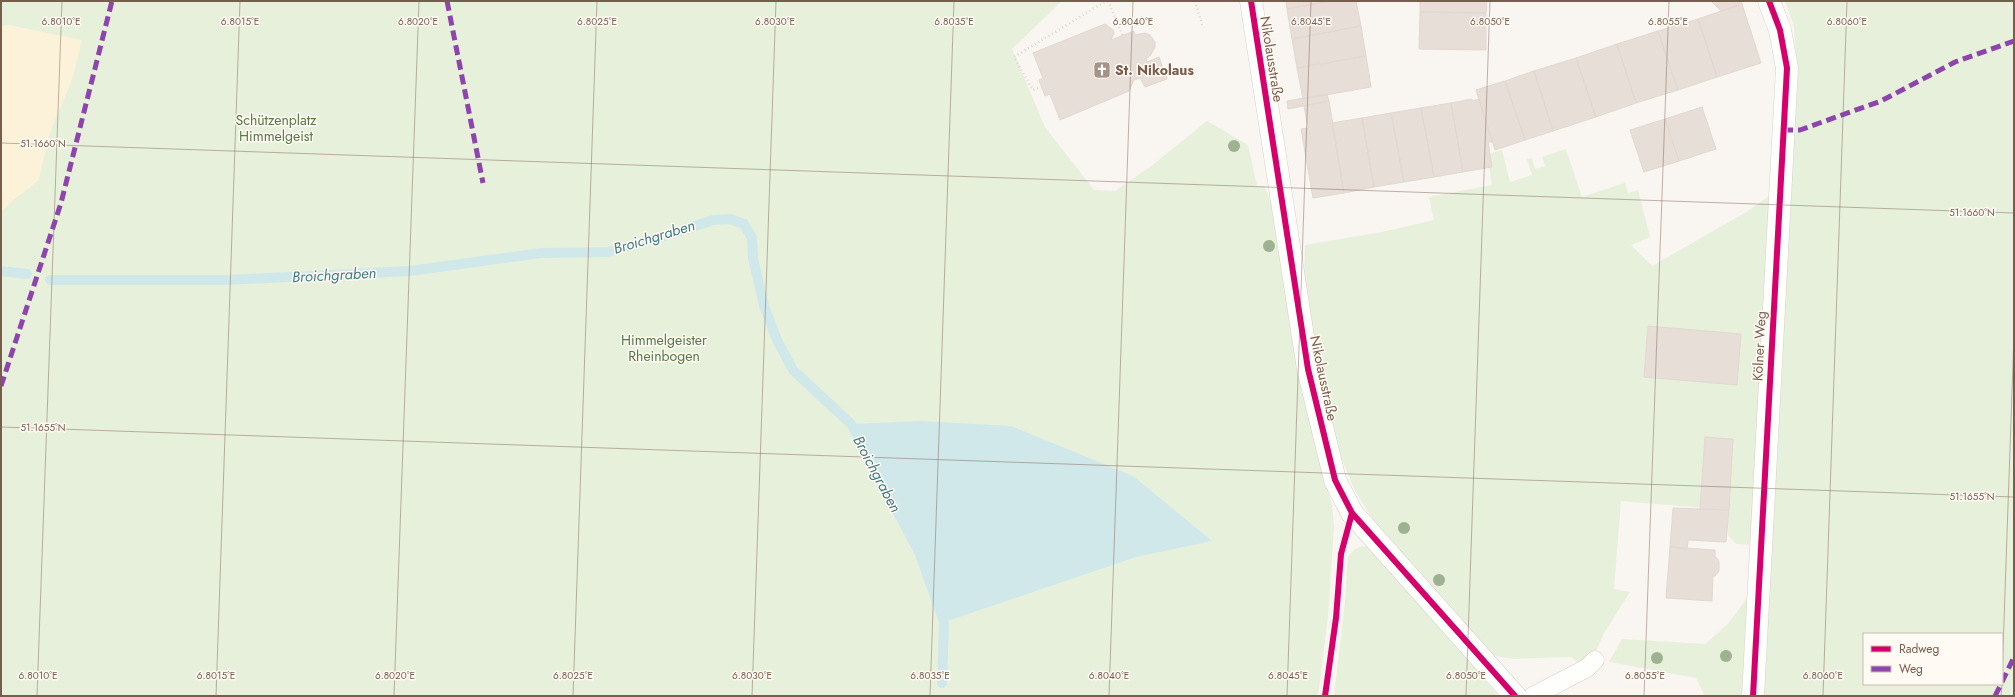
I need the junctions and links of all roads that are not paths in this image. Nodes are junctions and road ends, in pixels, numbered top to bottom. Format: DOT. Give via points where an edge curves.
graph roads {
  1 [pos="1251,1"];
  2 [pos="1769,1"];
  3 [pos="1595,660"];
  4 [pos="1515,696"];
  5 [pos="1533,696"];
  6 [pos="1752,696"];
  1 -- 4 [label="street, Nikolausstraße" via="1308,369 1335,480 1352,513"];
  2 -- 6 [label="street, Kölner Weg" via="1780,30 1787,68"];
  3 -- 5 [label="lane" via="1587,668"];
}
